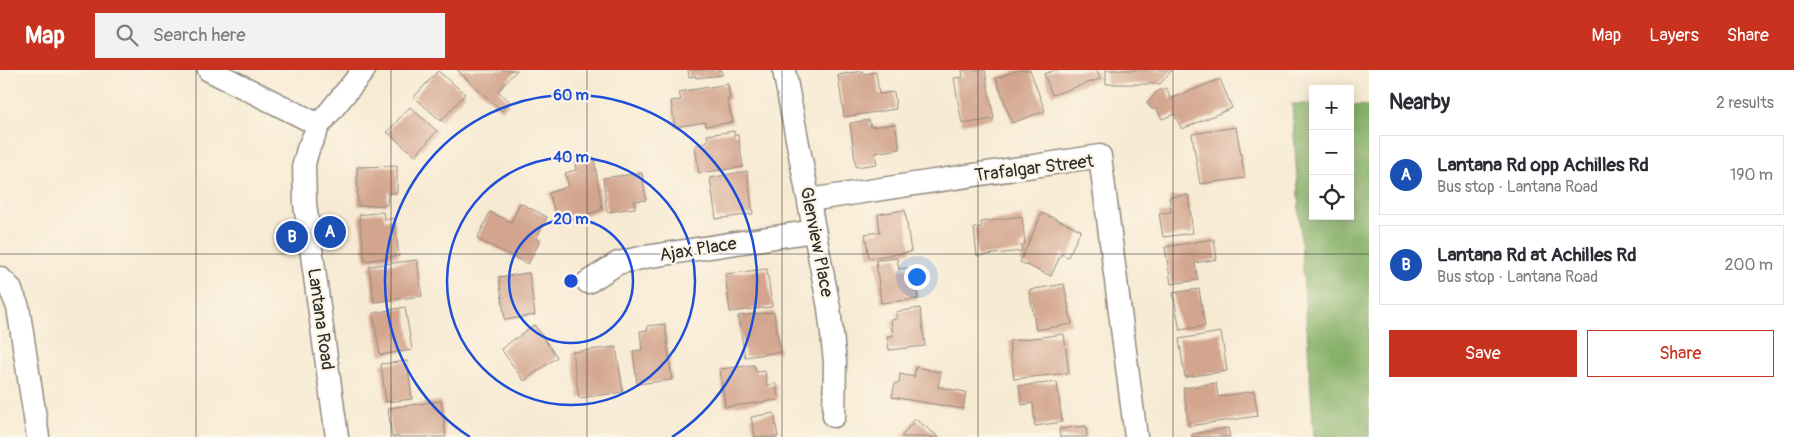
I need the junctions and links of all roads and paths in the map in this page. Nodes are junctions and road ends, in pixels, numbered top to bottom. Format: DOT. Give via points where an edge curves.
graph roads {
  1 [pos="208,70"];
  2 [pos="364,70"];
  3 [pos="784,70"];
  4 [pos="319,125"];
  5 [pos="809,200"];
  6 [pos="814,231"];
  7 [pos="0,278"];
  8 [pos="588,282"];
  9 [pos="834,416"];
  10 [pos="38,437"];
  11 [pos="338,437"];
  12 [pos="1136,437"];
  1 -- 4 [label="street"];
  2 -- 4 [label="street, Lantana Road"];
  3 -- 5 [label="street, Glenview Place"];
  4 -- 11 [label="street, Lantana Road" via="304,164 305,204"];
  5 -- 6 [label="street, Glenview Place"];
  5 -- 12 [label="street, Trafalgar Street" via="1100,156"];
  6 -- 8 [label="street, Ajax Place" via="618,263"];
  6 -- 9 [label="street, Glenview Place" via="829,308 835,362"];
  7 -- 10 [label="street" via="10,288 18,307"];
}
